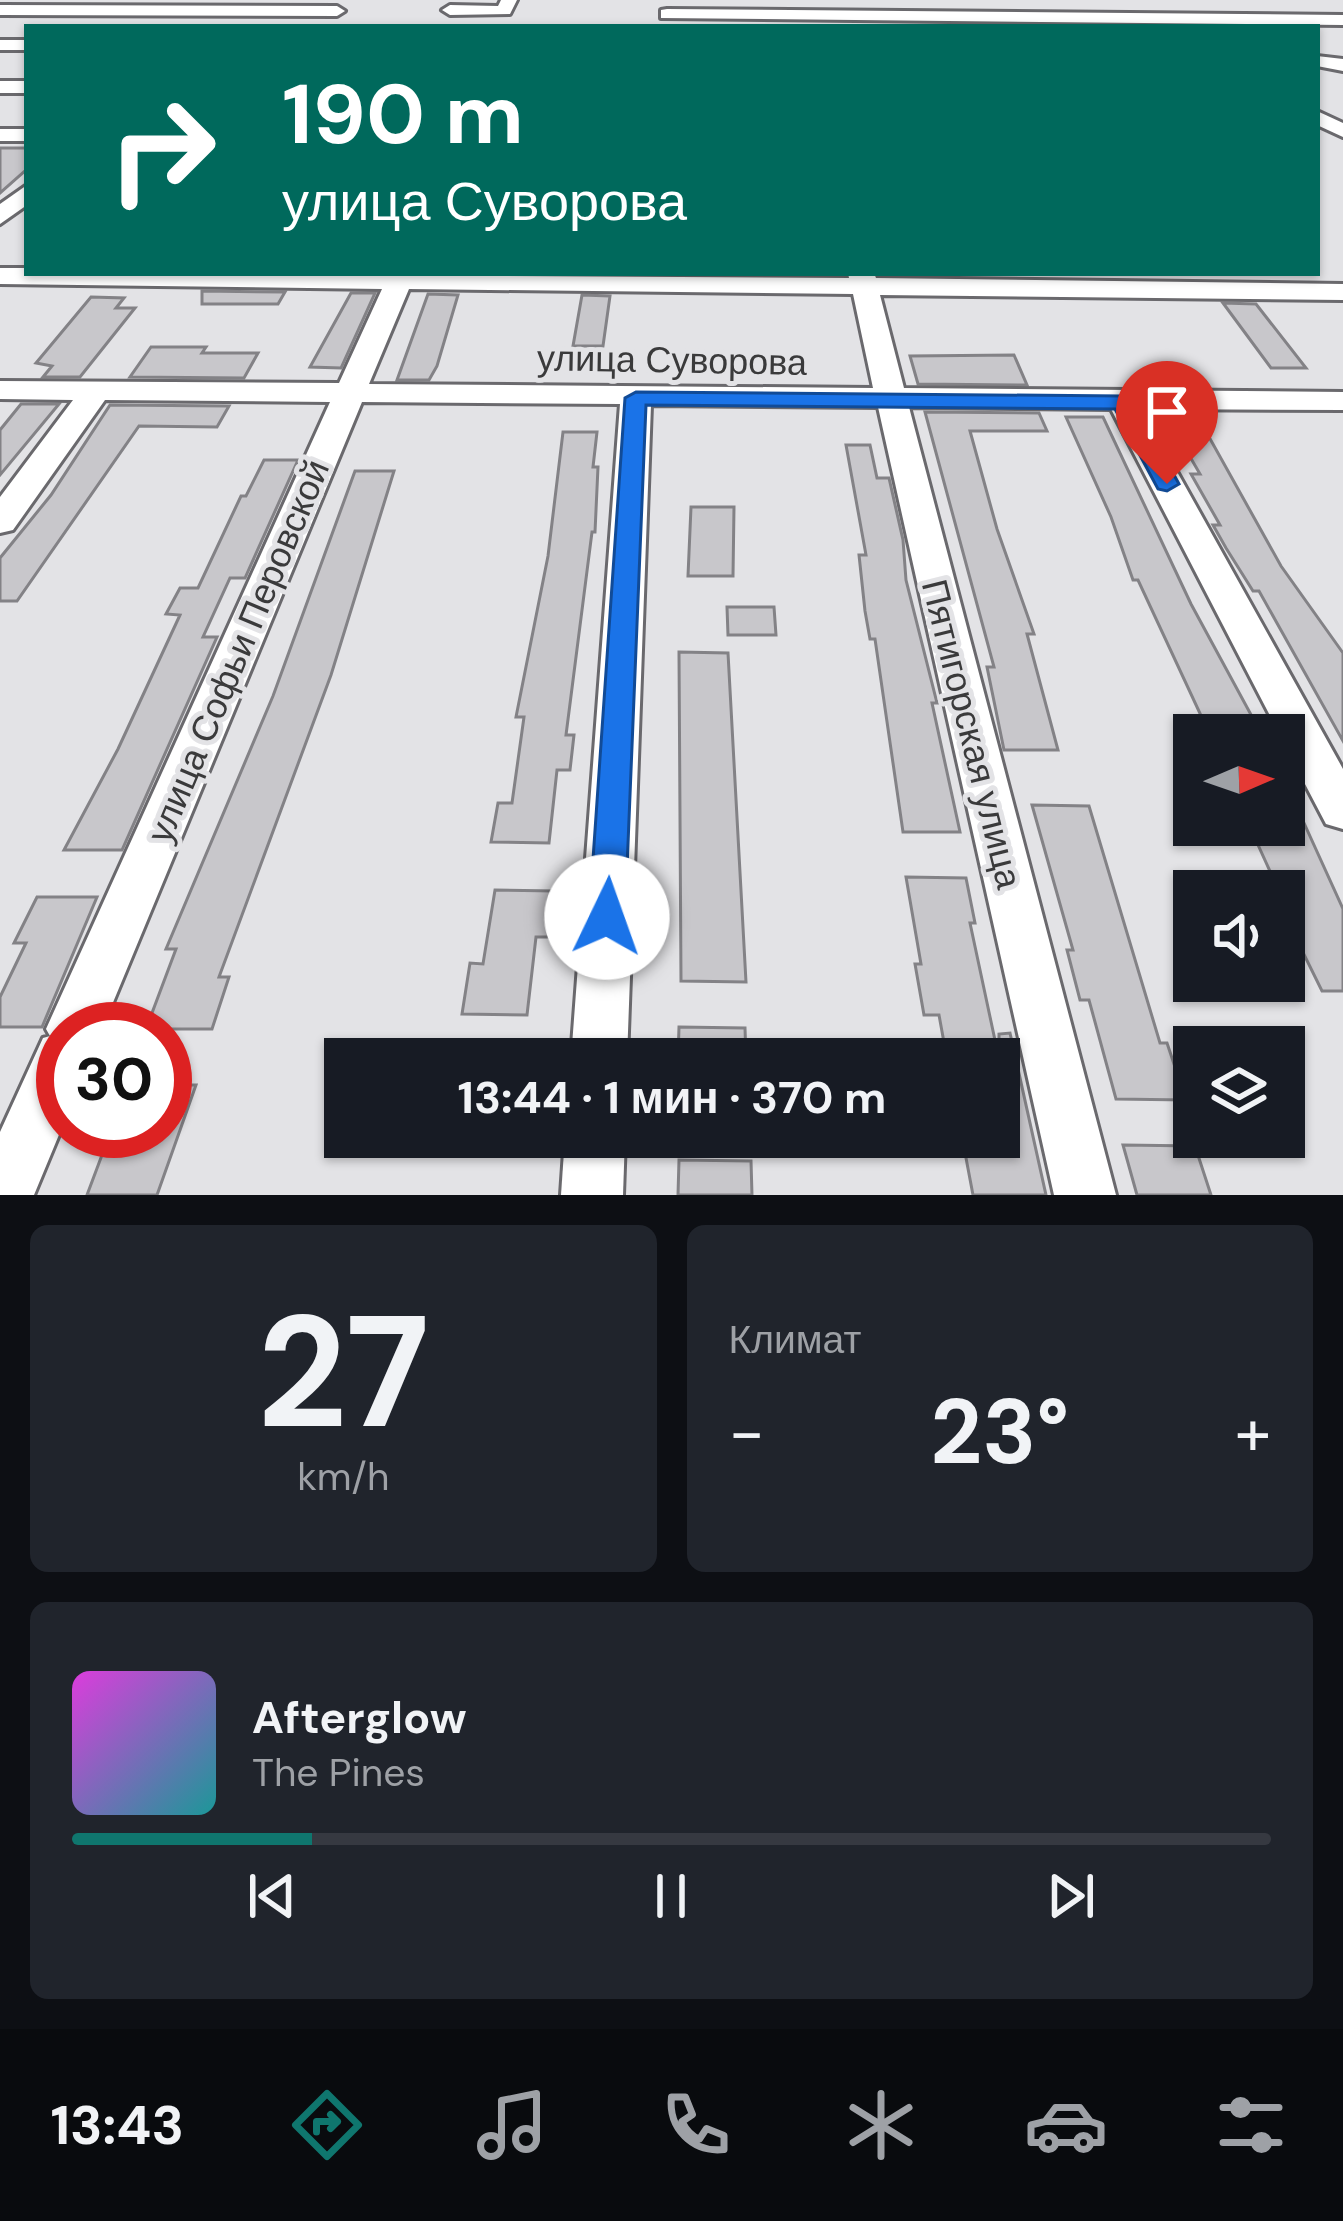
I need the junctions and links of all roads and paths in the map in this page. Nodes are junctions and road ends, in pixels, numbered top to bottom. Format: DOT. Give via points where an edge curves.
graph roads {
  1 [pos="1173,0"];
  2 [pos="233,5"];
  3 [pos="506,5"];
  4 [pos="0,10"];
  5 [pos="450,10"];
  6 [pos="337,11"];
  7 [pos="668,14"];
  8 [pos="797,14"];
  9 [pos="1343,20"];
  10 [pos="1197,23"];
  11 [pos="0,276"];
  12 [pos="399,278"];
  13 [pos="863,281"];
  14 [pos="1343,292"];
  15 [pos="0,390"];
  16 [pos="95,392"];
  17 [pos="348,395"];
  18 [pos="636,398"];
  19 [pos="890,401"];
  20 [pos="1343,401"];
  21 [pos="1123,402"];
  22 [pos="0,522"];
  23 [pos="1343,812"];
  24 [pos="86,1002"];
  25 [pos="600,1038"];
  26 [pos="36,1119"];
  27 [pos="594,1158"];
  28 [pos="3,1195"];
  29 [pos="592,1195"];
  30 [pos="1085,1195"];
  1 -- 10 [label="street"];
  2 -- 4 [label="street"];
  2 -- 6 [label="street"];
  3 -- 5 [label="street"];
  7 -- 8 [label="street"];
  8 -- 10 [label="street"];
  9 -- 10 [label="street"];
  11 -- 12 [label="street"];
  12 -- 13 [label="street"];
  12 -- 17 [label="street, улица Софьи Перовской"];
  13 -- 14 [label="street"];
  13 -- 19 [label="street, Пятигорская улица"];
  15 -- 16 [label="street, улица Суворова"];
  16 -- 17 [label="street, улица Суворова"];
  16 -- 22 [label="street"];
  17 -- 18 [label="street, улица Суворова"];
  17 -- 24 [label="street, улица Софьи Перовской"];
  18 -- 19 [label="street, улица Суворова"];
  18 -- 25 [label="street"];
  19 -- 21 [label="street, улица Суворова"];
  19 -- 30 [label="street, Пятигорская улица"];
  20 -- 21 [label="street, улица Суворова"];
  21 -- 23 [label="street"];
  26 -- 28 [label="street"];
  27 -- 29 [label="street"];
}
